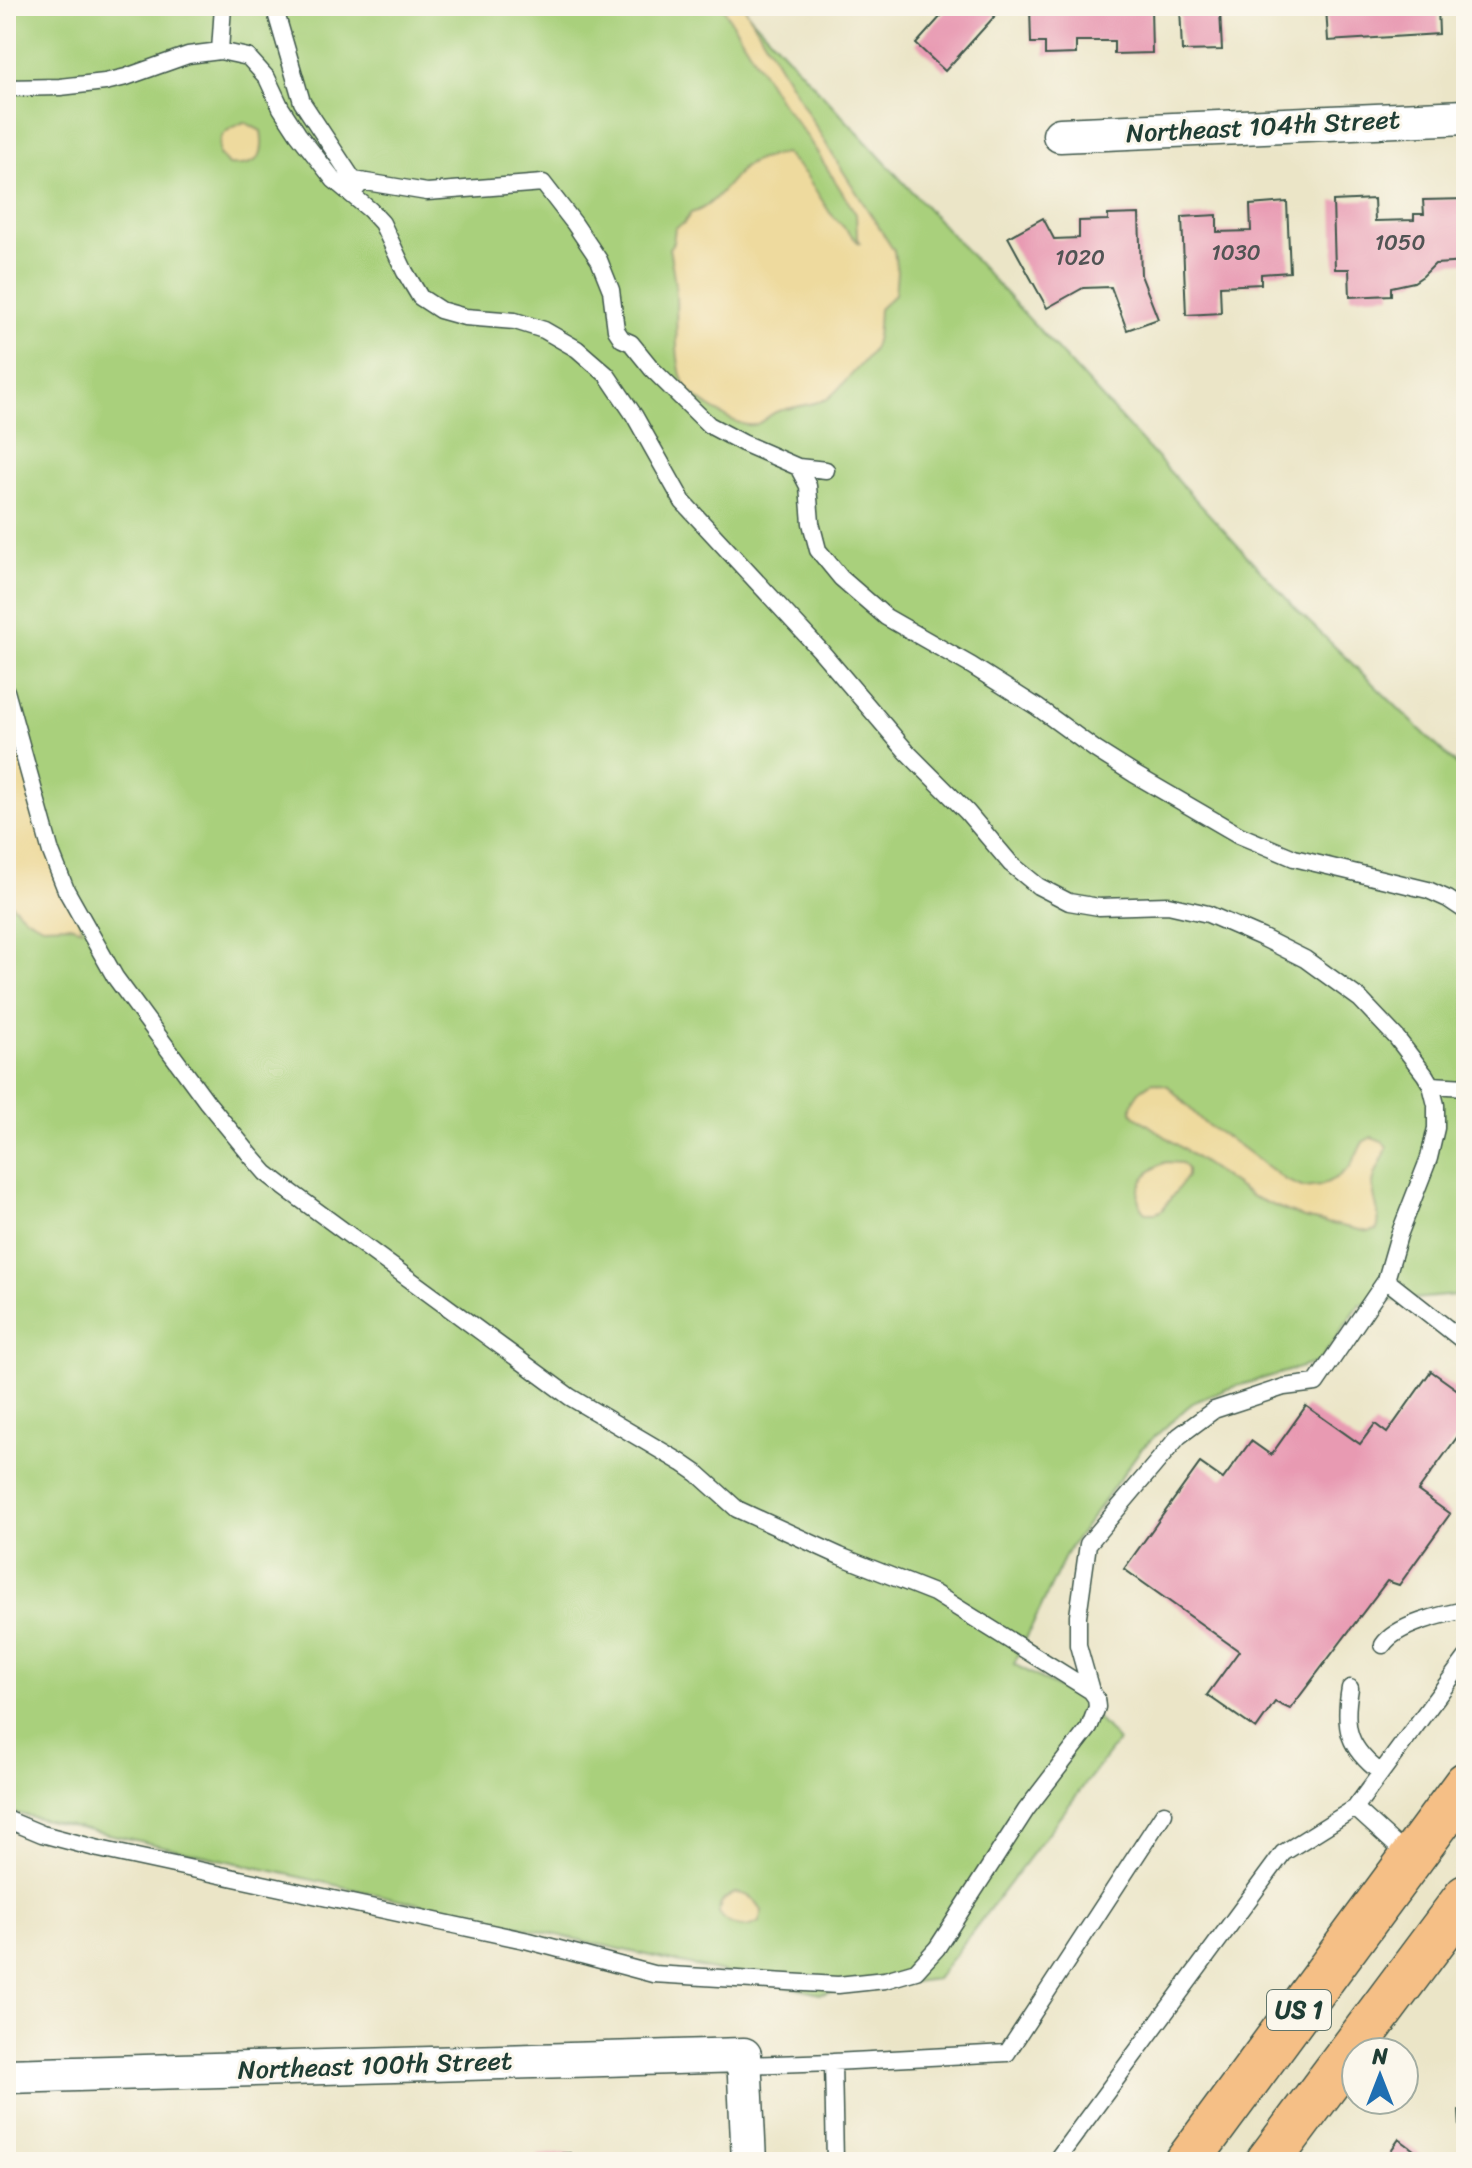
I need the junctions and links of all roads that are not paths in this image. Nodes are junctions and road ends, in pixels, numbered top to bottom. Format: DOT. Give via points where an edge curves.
graph roads {
  1 [pos="223,6"];
  2 [pos="274,6"];
  3 [pos="220,51"];
  4 [pos="6,88"];
  5 [pos="1466,117"];
  6 [pos="1060,135"];
  7 [pos="354,180"];
  8 [pos="370,210"];
  9 [pos="798,467"];
  10 [pos="826,470"];
  11 [pos="6,691"];
  12 [pos="1466,911"];
  13 [pos="1431,1085"];
  14 [pos="1466,1087"];
  15 [pos="1386,1280"];
  16 [pos="1466,1343"];
  17 [pos="1466,1610"];
  18 [pos="1383,1645"];
  19 [pos="1466,1658"];
  20 [pos="1350,1688"];
  21 [pos="1091,1691"];
  22 [pos="1381,1773"];
  23 [pos="1466,1784"];
  24 [pos="1355,1808"];
  25 [pos="1164,1813"];
  26 [pos="6,1819"];
  27 [pos="1411,1858"];
  28 [pos="1466,1896"];
  29 [pos="744,2060"];
  30 [pos="833,2062"];
  31 [pos="6,2076"];
  32 [pos="749,2162"];
  33 [pos="835,2162"];
  34 [pos="1055,2162"];
  35 [pos="1187,2162"];
  36 [pos="1268,2162"];
  1 -- 3 [label="lane"];
  2 -- 7 [label="lane" via="302,102"];
  3 -- 4 [label="lane" via="188,55 105,82"];
  3 -- 8 [label="lane" via="248,57 334,180"];
  5 -- 6 [label="street, Northeast 104th Street"];
  7 -- 8 [label="lane"];
  7 -- 9 [label="lane" via="427,192 543,183 599,260 622,339 709,425"];
  8 -- 13 [label="lane" via="420,297 453,314 544,330 607,375 683,502 1011,864 1069,902 1099,907 1168,905 1208,914 1305,959 1360,999"];
  9 -- 10 [label="lane"];
  9 -- 12 [label="lane" via="808,486 818,550 835,573 886,617 1239,835 1294,858 1428,890"];
  11 -- 21 [label="lane" via="51,852 89,933 207,1102 266,1173 570,1397 698,1474 737,1509 934,1593"];
  13 -- 14 [label="lane"];
  13 -- 15 [label="lane" via="1437,1117 1433,1143"];
  15 -- 16 [label="lane"];
  15 -- 21 [label="lane" via="1316,1383 1284,1387 1214,1410 1179,1436 1088,1544 1078,1645"];
  17 -- 18 [label="lane" via="1409,1626"];
  19 -- 22 [label="lane"];
  20 -- 22 [label="lane" via="1350,1739"];
  21 -- 26 [label="lane" via="1095,1718 1026,1810 937,1948 916,1971 885,1980 838,1985 653,1974 529,1941 99,1849"];
  22 -- 24 [label="lane"];
  23 -- 27 [label="main road, US 1"];
  24 -- 27 [label="lane"];
  24 -- 34 [label="lane" via="1283,1853"];
  25 -- 30 [label="lane" via="1007,2053"];
  27 -- 28 [label="main road"];
  27 -- 35 [label="main road, US 1"];
  28 -- 36 [label="main road, US 1"];
  29 -- 30 [label="lane"];
  29 -- 31 [label="street, Northeast 100th Street"];
  29 -- 32 [label="street"];
  30 -- 33 [label="lane"];
}
